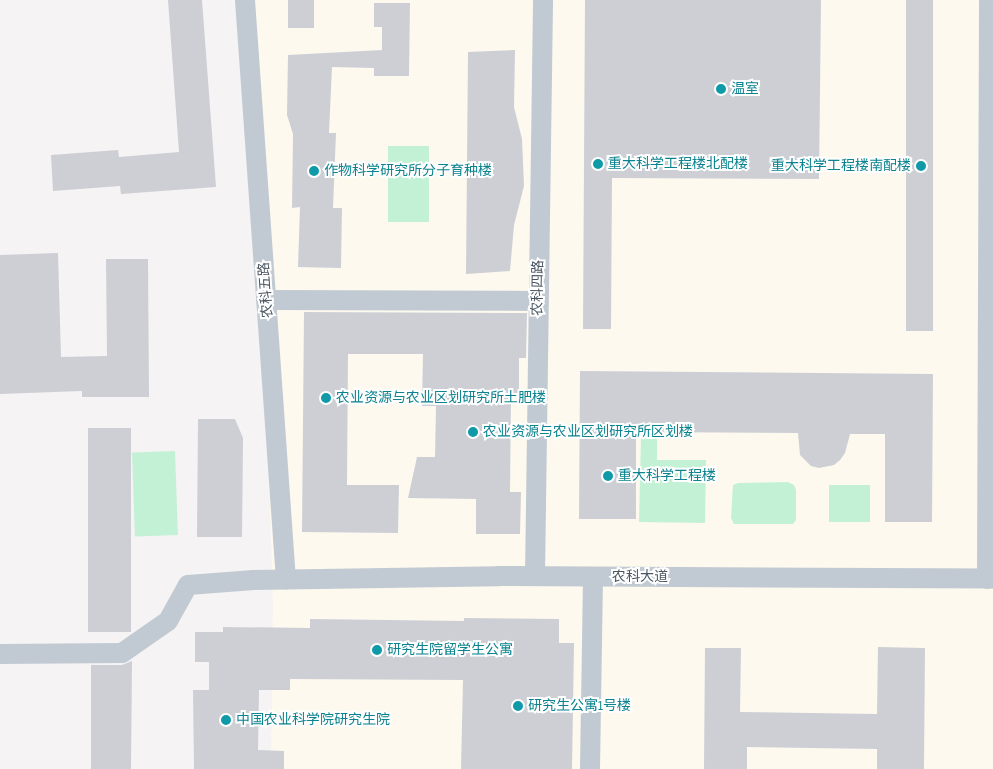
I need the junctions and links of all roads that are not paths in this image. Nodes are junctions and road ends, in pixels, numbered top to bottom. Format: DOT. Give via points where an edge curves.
graph roads {
  1 [pos="245,0"];
  2 [pos="543,0"];
  3 [pos="989,0"];
  4 [pos="266,300"];
  5 [pos="538,301"];
  6 [pos="535,576"];
  7 [pos="593,577"];
  8 [pos="990,579"];
  9 [pos="286,580"];
  10 [pos="0,654"];
  11 [pos="590,769"];
  1 -- 4 [label="street, 农科五路"];
  2 -- 5 [label="street, 农科四路"];
  3 -- 8 [label="street"];
  4 -- 5 [label="street"];
  4 -- 9 [label="street, 农科五路"];
  5 -- 6 [label="street, 农科四路"];
  6 -- 7 [label="street, 农科大道"];
  6 -- 9 [label="street, 农科大道"];
  7 -- 8 [label="street, 农科大道"];
  7 -- 11 [label="street"];
  9 -- 10 [label="street, 农科大道" via="188,585 168,621 122,653"];
}
